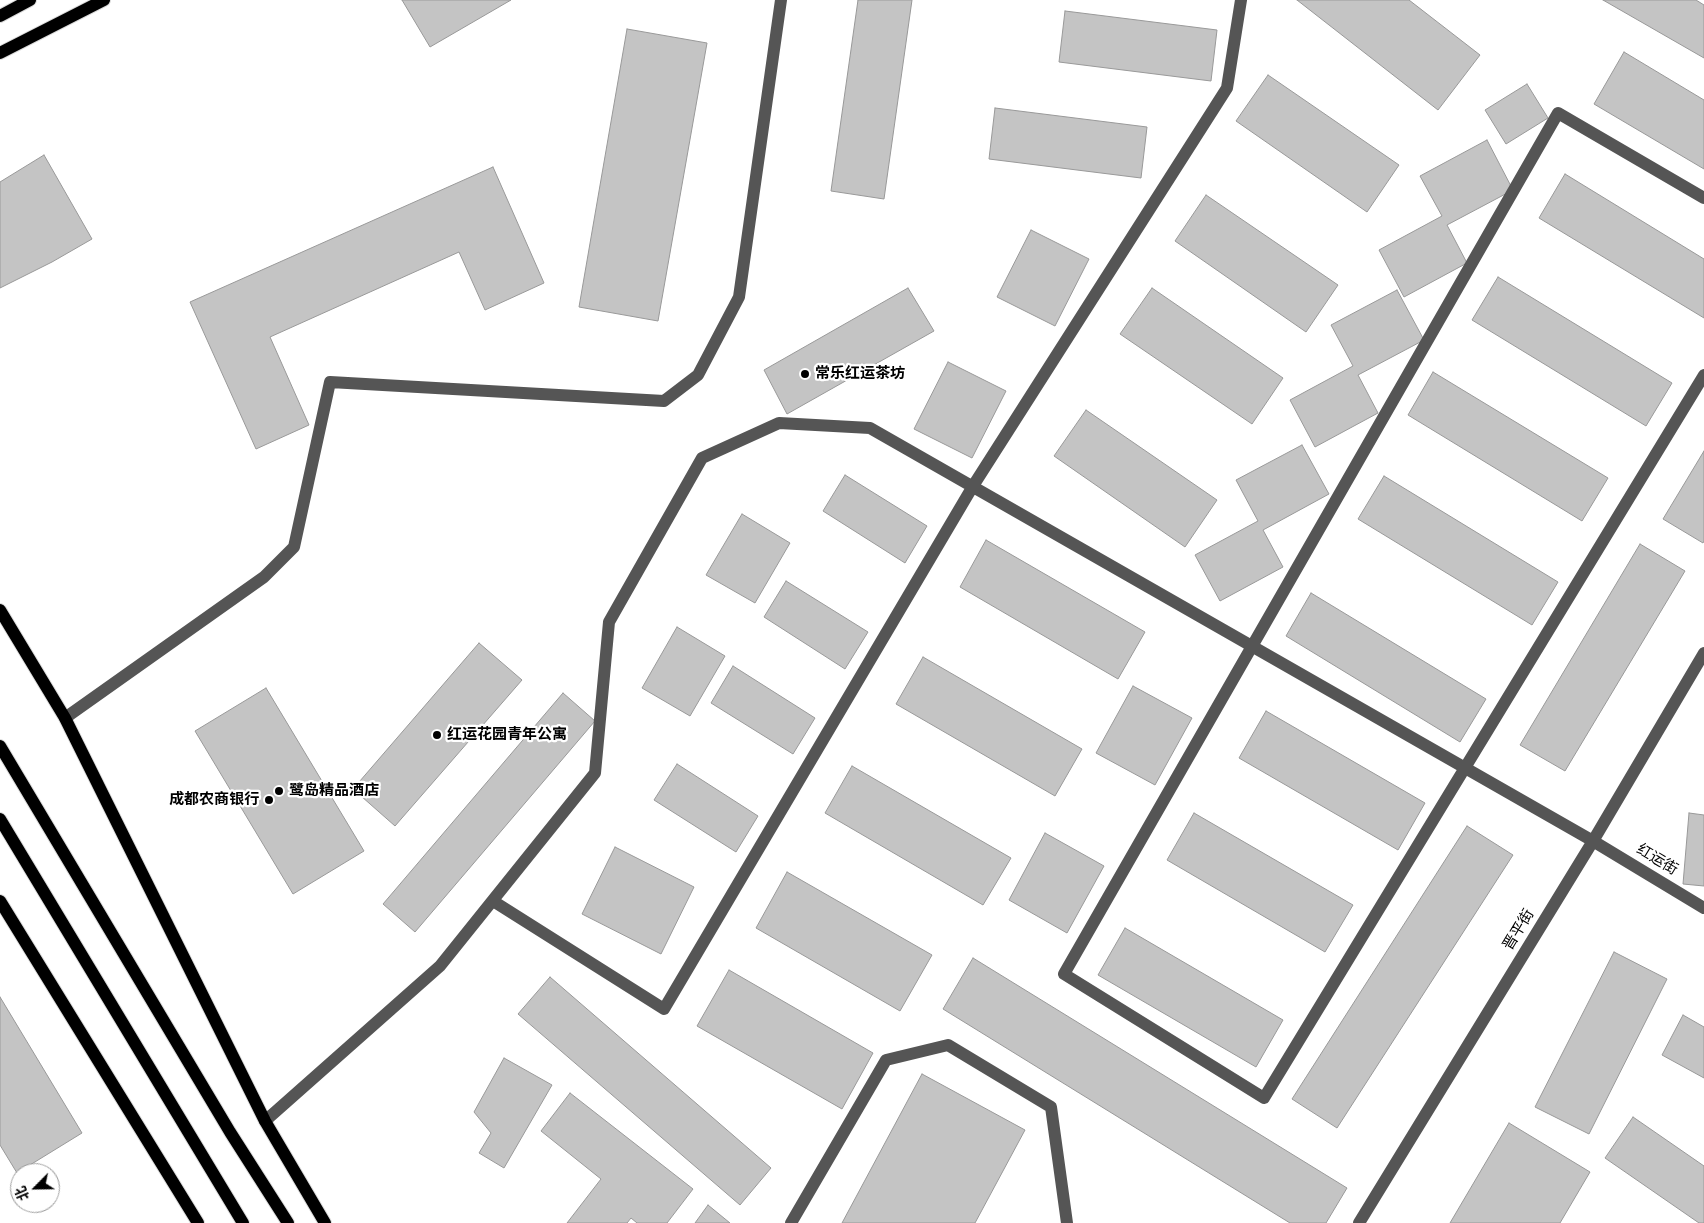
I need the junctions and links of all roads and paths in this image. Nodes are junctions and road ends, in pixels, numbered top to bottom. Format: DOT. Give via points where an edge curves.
graph roads {
  1 [pos="30,0"];
  2 [pos="104,0"];
  3 [pos="781,0"];
  4 [pos="1241,0"];
  5 [pos="0,16"];
  6 [pos="0,53"];
  7 [pos="1704,198"];
  8 [pos="1704,375"];
  9 [pos="973,486"];
  10 [pos="0,610"];
  11 [pos="1252,646"];
  12 [pos="1704,653"];
  13 [pos="65,718"];
  14 [pos="0,746"];
  15 [pos="1466,768"];
  16 [pos="0,818"];
  17 [pos="1593,841"];
  18 [pos="0,901"];
  19 [pos="493,901"];
  20 [pos="1704,908"];
  21 [pos="265,1121"];
  22 [pos="198,1223"];
  23 [pos="243,1223"];
  24 [pos="288,1223"];
  25 [pos="325,1223"];
  26 [pos="791,1223"];
  27 [pos="1067,1223"];
  28 [pos="1360,1223"];
  1 -- 5 [label="main road"];
  2 -- 6 [label="main road"];
  3 -- 13 [label="street" via="739,297 698,375 664,401 330,382 294,547 264,577"];
  4 -- 9 [label="street" via="1227,88"];
  7 -- 11 [label="street" via="1558,113"];
  8 -- 15 [label="street"];
  9 -- 11 [label="street, 红运街"];
  9 -- 19 [label="street, 红运街" via="870,428 779,423 702,458 609,622 595,774"];
  9 -- 19 [label="street" via="664,1009"];
  10 -- 13 [label="main road"];
  11 -- 15 [label="street, 红运街"];
  11 -- 15 [label="street" via="1064,974 1264,1098"];
  12 -- 17 [label="street, 晋平街"];
  13 -- 21 [label="main road"];
  14 -- 24 [label="main road" via="230,1132"];
  15 -- 17 [label="street, 红运街"];
  16 -- 23 [label="main road"];
  17 -- 20 [label="street, 红运街"];
  17 -- 28 [label="street, 晋平街"];
  18 -- 22 [label="main road"];
  19 -- 21 [label="street, 红运街" via="440,966"];
  21 -- 25 [label="main road"];
  26 -- 27 [label="street" via="886,1060 948,1044 1051,1107"];
}
